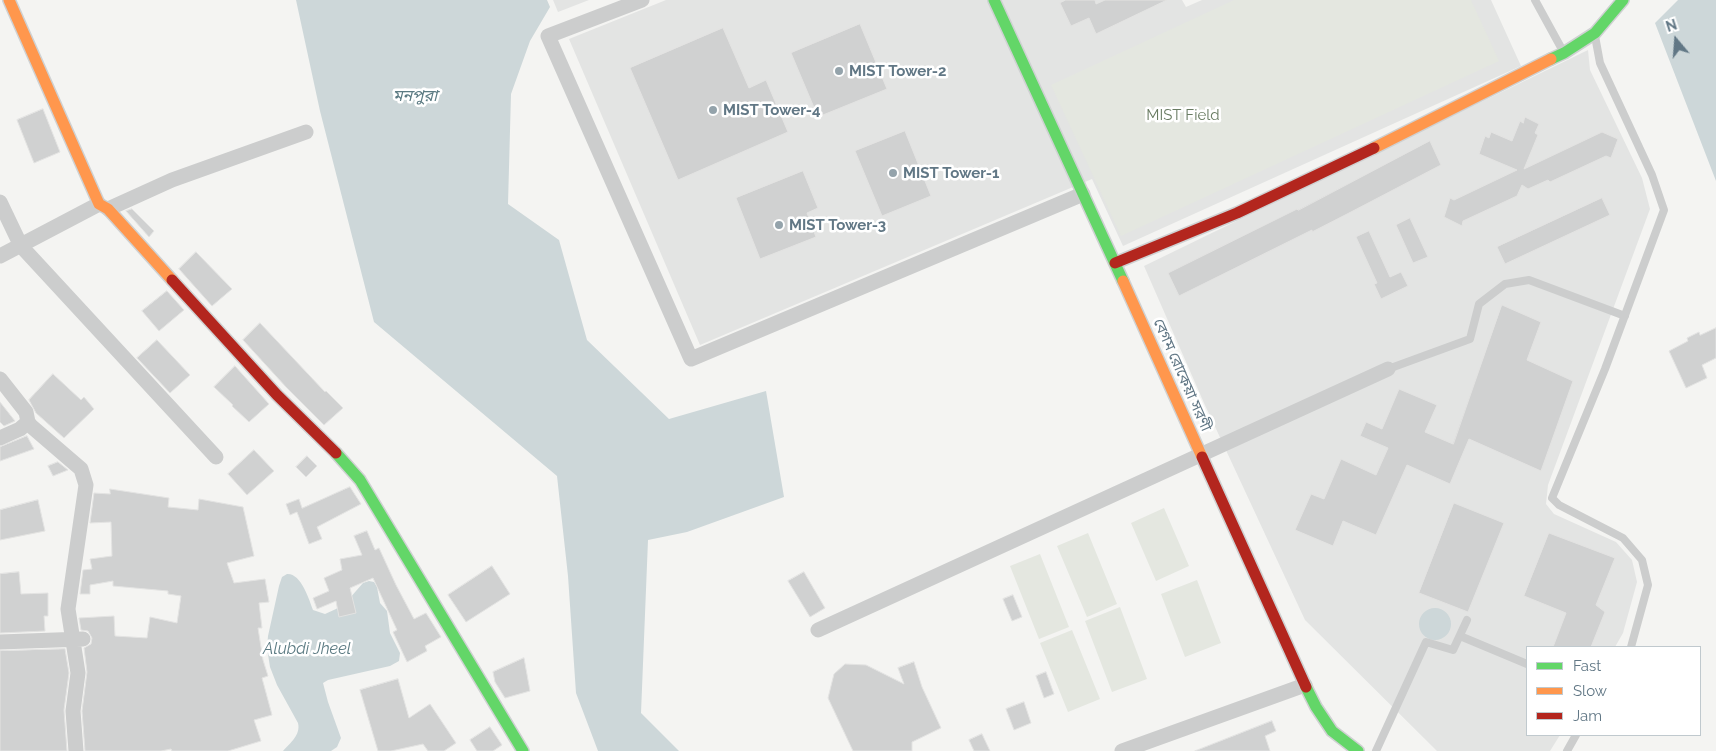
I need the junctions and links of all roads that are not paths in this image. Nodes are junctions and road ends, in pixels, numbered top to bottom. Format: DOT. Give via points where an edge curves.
graph roads {
  1 [pos="9,0"];
  2 [pos="642,0"];
  3 [pos="994,0"];
  4 [pos="1534,0"];
  5 [pos="1623,0"];
  6 [pos="1595,33"];
  7 [pos="1564,52"];
  8 [pos="306,132"];
  9 [pos="1083,194"];
  10 [pos="0,202"];
  11 [pos="103,207"];
  12 [pos="21,246"];
  13 [pos="0,256"];
  14 [pos="1115,263"];
  15 [pos="1625,316"];
  16 [pos="1388,369"];
  17 [pos="0,380"];
  18 [pos="28,422"];
  19 [pos="0,438"];
  20 [pos="1201,455"];
  21 [pos="216,457"];
  22 [pos="1467,620"];
  23 [pos="818,630"];
  24 [pos="1460,636"];
  25 [pos="78,639"];
  26 [pos="0,642"];
  27 [pos="1631,646"];
  28 [pos="1526,664"];
  29 [pos="1305,685"];
  30 [pos="1575,736"];
  31 [pos="76,751"];
  32 [pos="522,751"];
  33 [pos="1122,751"];
  34 [pos="1358,751"];
  35 [pos="1376,751"];
  36 [pos="1567,751"];
  1 -- 11 [label="street"];
  2 -- 9 [label="street" via="548,36 691,359"];
  3 -- 9 [label="street, বেগম রোকেয়া সরণী"];
  4 -- 7 [label="lane"];
  5 -- 6 [label="street"];
  6 -- 7 [label="street"];
  6 -- 15 [label="lane" via="1600,63 1652,175 1664,210"];
  7 -- 14 [label="street" via="1246,209"];
  8 -- 11 [label="street"];
  9 -- 14 [label="street, বেগম রোকেয়া সরণী"];
  10 -- 12 [label="street"];
  11 -- 12 [label="street"];
  11 -- 32 [label="street" via="360,480"];
  12 -- 13 [label="street"];
  12 -- 21 [label="street"];
  14 -- 20 [label="street, বেগম রোকেয়া সরণী"];
  15 -- 16 [label="lane" via="1529,280 1505,284 1479,304 1470,339"];
  15 -- 27 [label="lane" via="1552,498 1559,505 1623,538 1642,560 1648,585"];
  16 -- 20 [label="street"];
  17 -- 18 [label="street" via="26,412"];
  18 -- 19 [label="street"];
  18 -- 25 [label="street" via="81,469 86,485 68,609"];
  20 -- 23 [label="street"];
  20 -- 29 [label="street, বেগম রোকেয়া সরণী"];
  22 -- 24 [label="lane"];
  24 -- 28 [label="lane"];
  24 -- 35 [label="lane" via="1453,650 1426,642"];
  25 -- 26 [label="street"];
  25 -- 31 [label="street" via="73,711"];
  29 -- 33 [label="street"];
  29 -- 34 [label="street, বেগম রোকেয়া সরণী" via="1332,731"];
  30 -- 36 [label="lane"];
}
